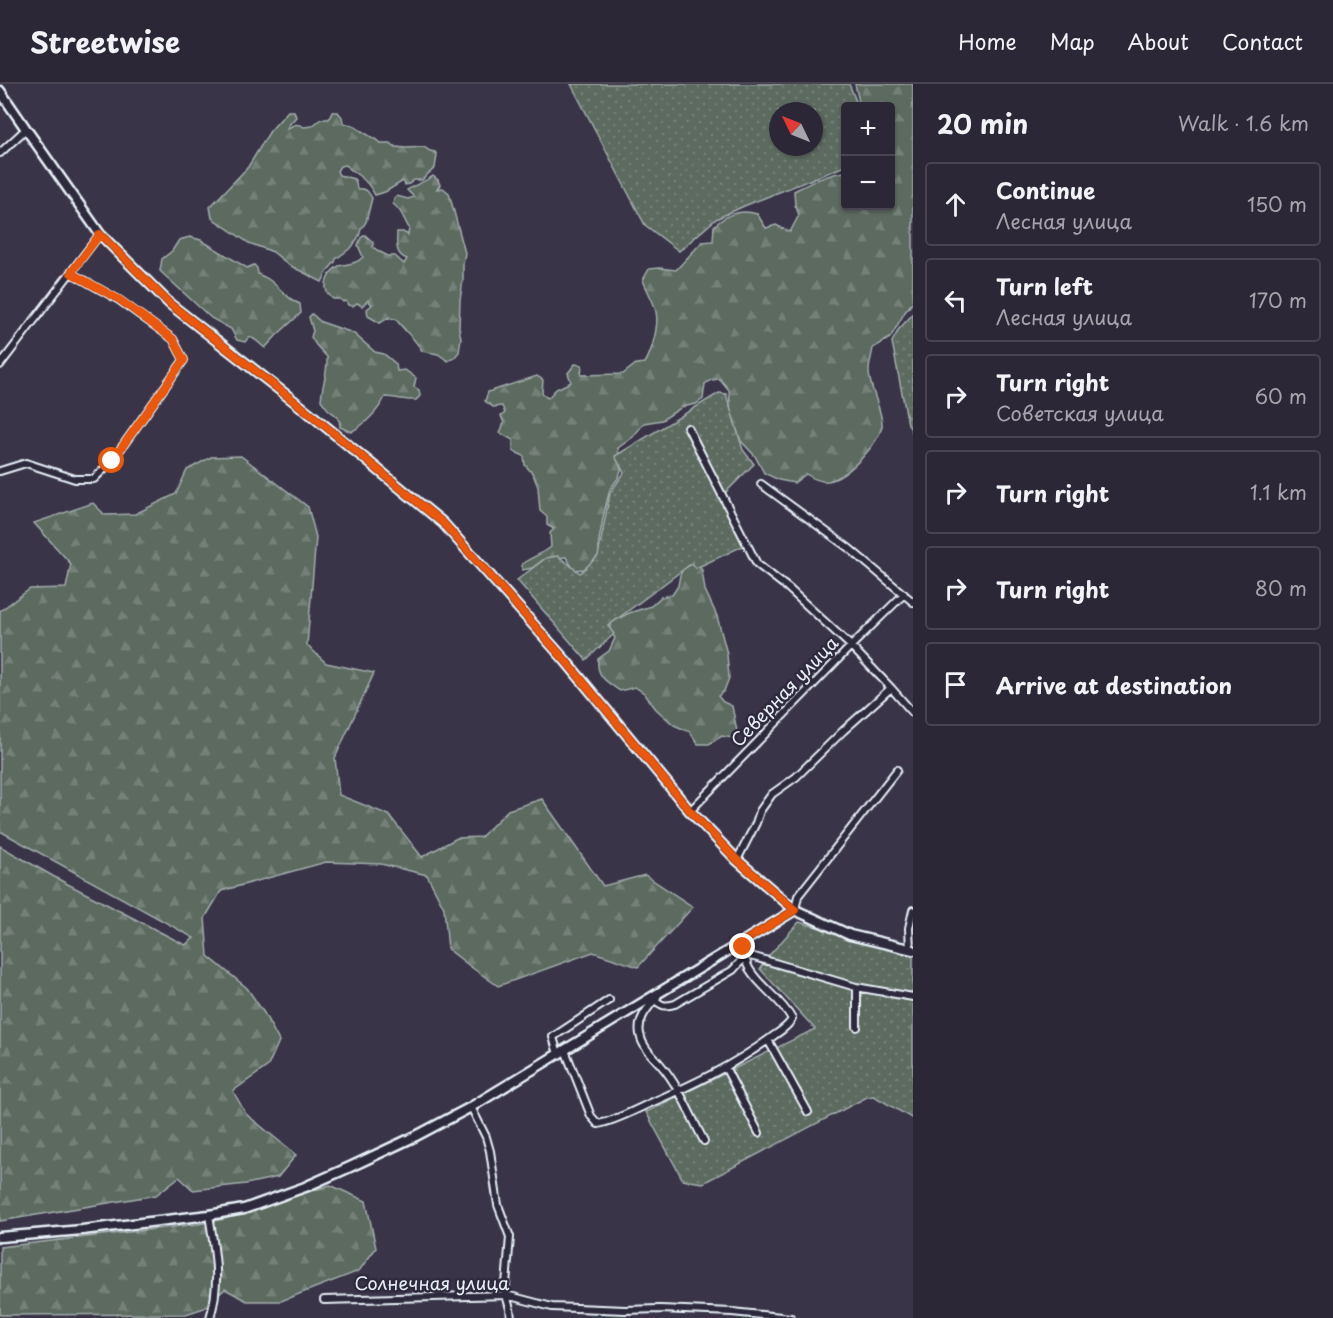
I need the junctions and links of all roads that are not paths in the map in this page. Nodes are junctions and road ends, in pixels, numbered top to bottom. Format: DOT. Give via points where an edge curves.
graph roads {
  1 [pos="0,91"];
  2 [pos="26,129"];
  3 [pos="0,153"];
  4 [pos="100,234"];
  5 [pos="71,273"];
  6 [pos="0,365"];
  7 [pos="688,428"];
  8 [pos="0,471"];
  9 [pos="761,484"];
  10 [pos="904,594"];
  11 [pos="913,602"];
  12 [pos="851,646"];
  13 [pos="891,688"];
  14 [pos="913,713"];
  15 [pos="897,770"];
  16 [pos="690,811"];
  17 [pos="737,860"];
  18 [pos="795,910"];
  19 [pos="913,910"];
  20 [pos="741,943"];
  21 [pos="912,950"];
  22 [pos="744,954"];
  23 [pos="857,987"];
  24 [pos="663,990"];
  25 [pos="913,997"];
  26 [pos="609,1000"];
  27 [pos="655,1000"];
  28 [pos="857,1027"];
  29 [pos="768,1040"];
  30 [pos="561,1052"];
  31 [pos="725,1067"];
  32 [pos="679,1090"];
  33 [pos="471,1107"];
  34 [pos="808,1112"];
  35 [pos="759,1133"];
  36 [pos="704,1141"];
  37 [pos="210,1215"];
  38 [pos="0,1237"];
  39 [pos="506,1295"];
  40 [pos="324,1300"];
  41 [pos="210,1318"];
  42 [pos="511,1318"];
  43 [pos="791,1318"];
  1 -- 2 [label="main road"];
  2 -- 3 [label="street"];
  2 -- 4 [label="main road"];
  4 -- 5 [label="street"];
  4 -- 16 [label="main road" via="170,304 443,523 565,660"];
  5 -- 6 [label="street"];
  5 -- 8 [label="street" via="120,300 173,339 184,360 112,461 94,479 75,479 26,464"];
  7 -- 12 [label="street" via="757,564"];
  9 -- 10 [label="street"];
  10 -- 11 [label="street"];
  10 -- 12 [label="street, Северная улица"];
  12 -- 13 [label="street"];
  12 -- 16 [label="street, Северная улица"];
  13 -- 14 [label="street"];
  13 -- 17 [label="street" via="796,777 772,794"];
  15 -- 18 [label="street" via="798,896"];
  16 -- 17 [label="main road"];
  17 -- 18 [label="main road"];
  18 -- 20 [label="main road"];
  18 -- 21 [label="main road" via="850,935"];
  19 -- 21 [label="street" via="909,928"];
  20 -- 22 [label="street"];
  20 -- 24 [label="main road"];
  22 -- 23 [label="street"];
  22 -- 27 [label="street" via="733,970 675,1004 662,1006"];
  22 -- 29 [label="street" via="750,971 792,1018"];
  23 -- 25 [label="street"];
  23 -- 28 [label="street"];
  24 -- 27 [label="street"];
  24 -- 30 [label="main road"];
  26 -- 30 [label="street" via="552,1037"];
  27 -- 32 [label="street" via="641,1019 640,1035"];
  29 -- 31 [label="street"];
  29 -- 34 [label="street"];
  30 -- 32 [label="street" via="598,1124"];
  30 -- 33 [label="main road"];
  31 -- 32 [label="street"];
  31 -- 35 [label="street"];
  32 -- 36 [label="street"];
  33 -- 37 [label="main road" via="304,1187 244,1209"];
  33 -- 39 [label="street" via="486,1137 498,1205 510,1237"];
  37 -- 38 [label="main road"];
  37 -- 41 [label="street" via="216,1290"];
  39 -- 40 [label="street, Солнечная улица"];
  39 -- 42 [label="street"];
  39 -- 43 [label="street, Солнечная улица" via="552,1307 732,1312"];
}
